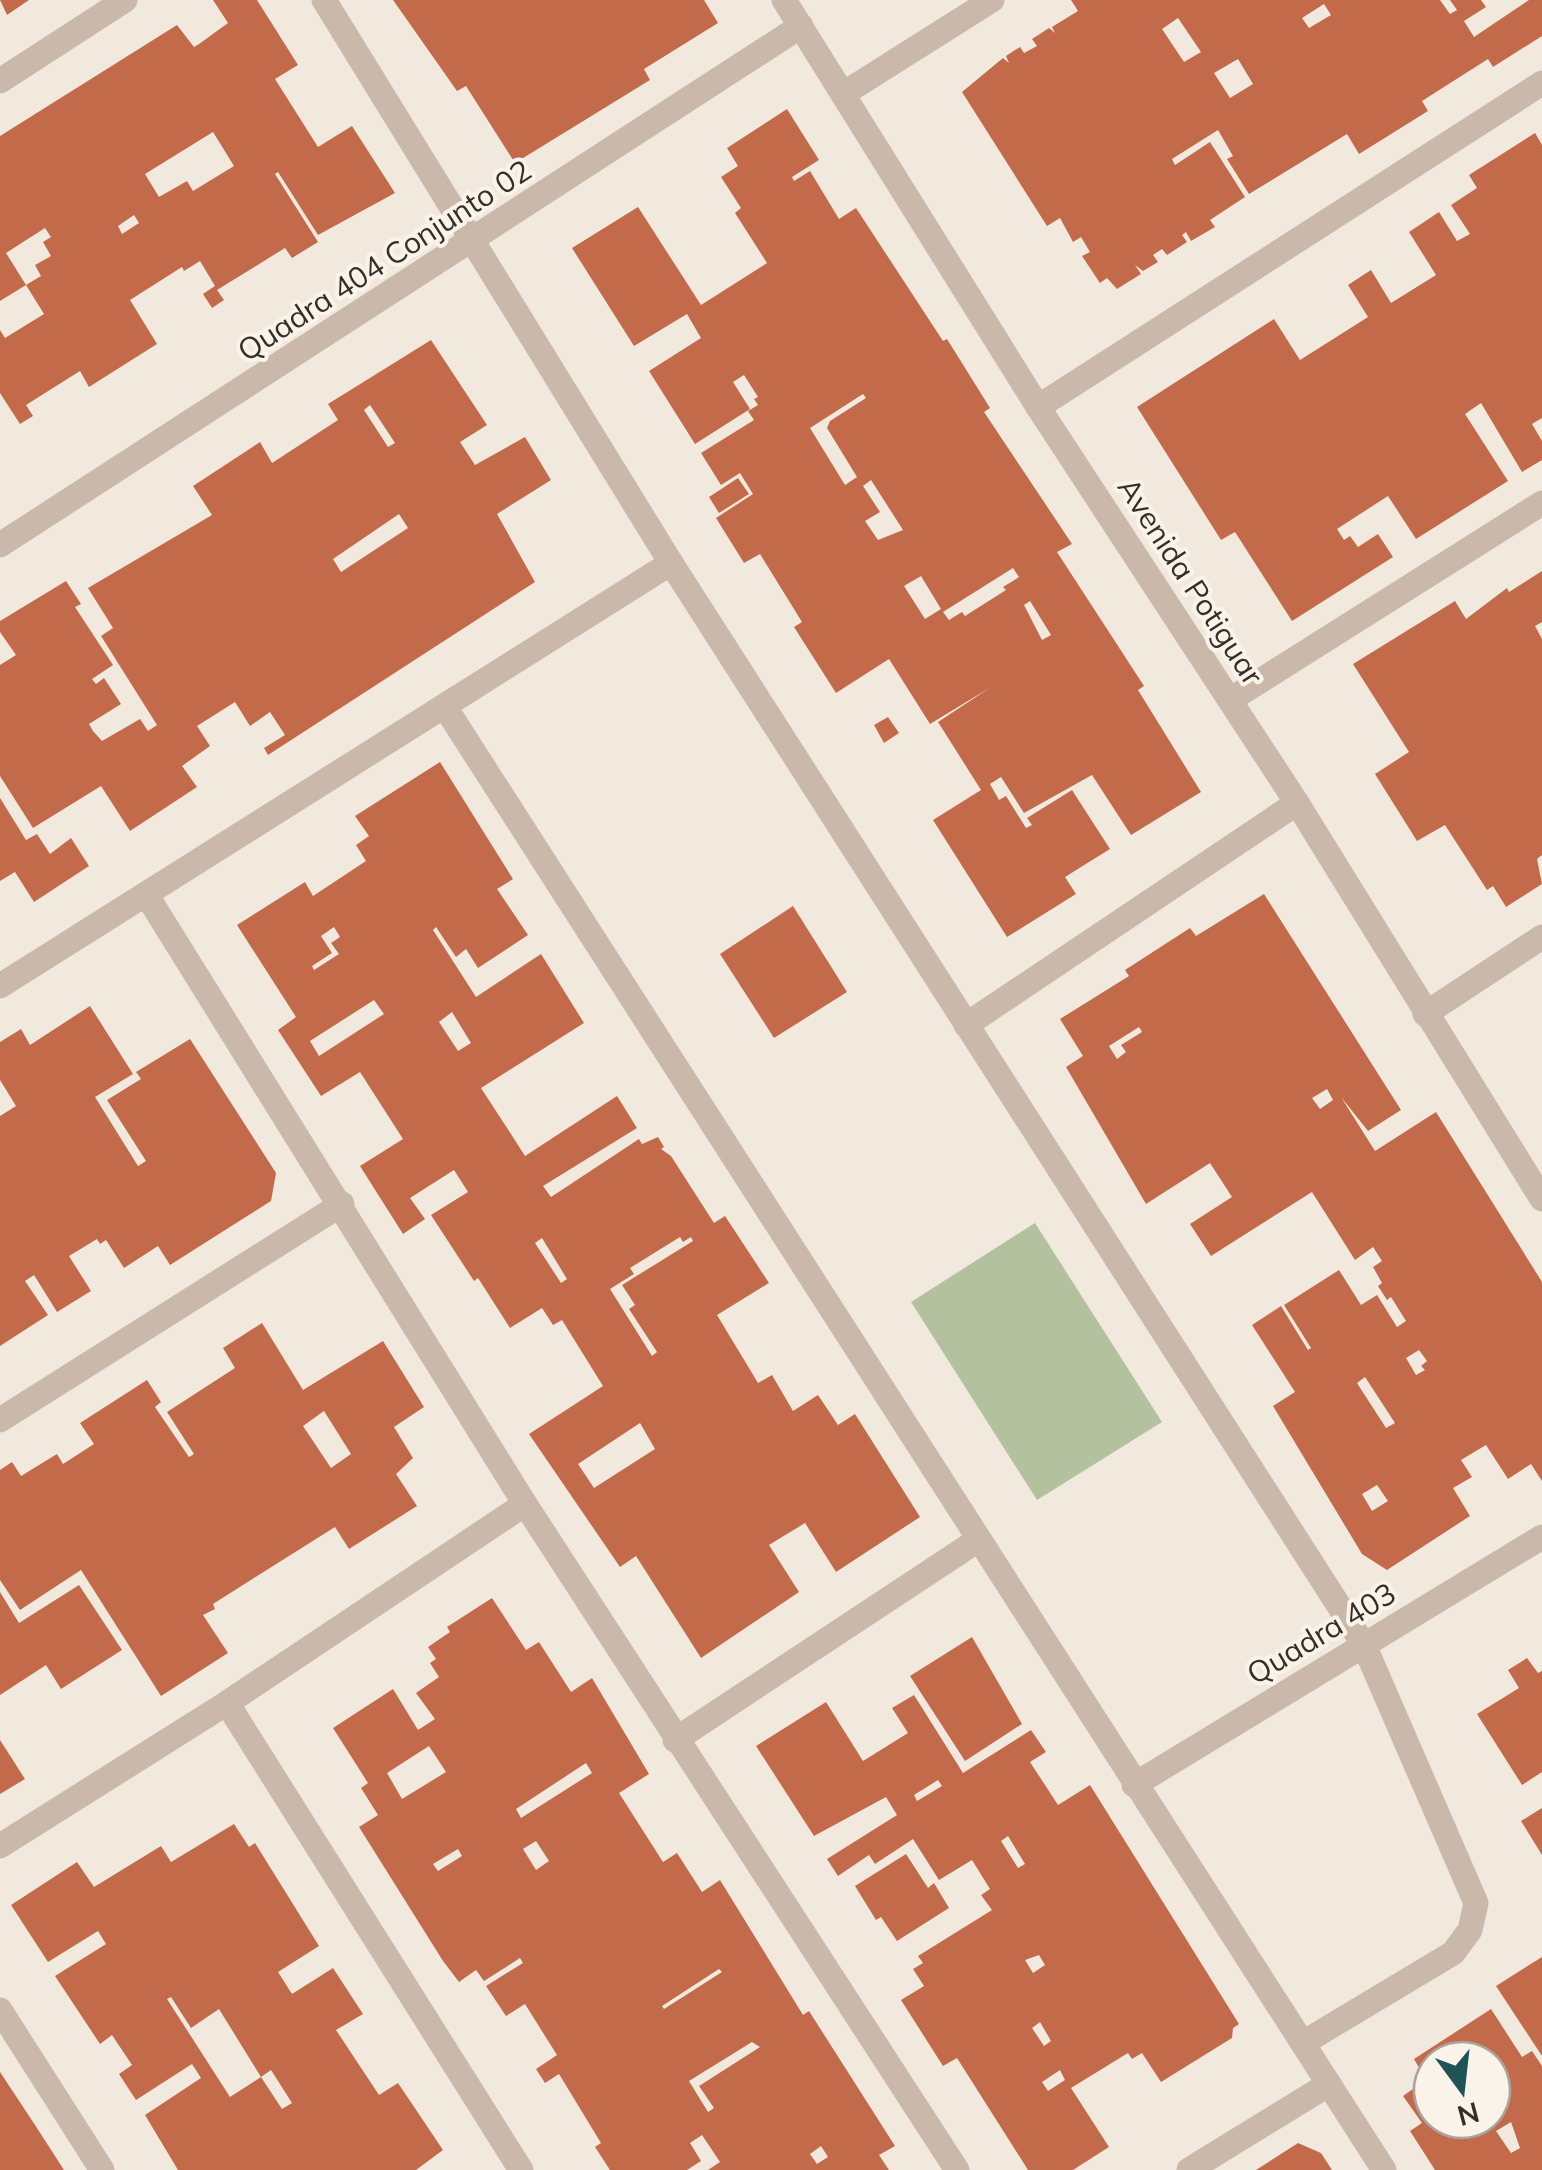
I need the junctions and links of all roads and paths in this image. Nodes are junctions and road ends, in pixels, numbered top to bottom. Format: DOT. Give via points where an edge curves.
graph roads {
  1 [pos="125,0"];
  2 [pos="324,0"];
  3 [pos="784,0"];
  4 [pos="992,0"];
  5 [pos="801,26"];
  6 [pos="0,81"];
  7 [pos="1542,83"];
  8 [pos="843,94"];
  9 [pos="470,244"];
  10 [pos="1038,407"];
  11 [pos="1542,503"];
  12 [pos="0,545"];
  13 [pos="671,563"];
  14 [pos="1230,700"];
  15 [pos="445,707"];
  16 [pos="1296,802"];
  17 [pos="146,894"];
  18 [pos="1542,937"];
  19 [pos="0,986"];
  20 [pos="1424,1014"];
  21 [pos="966,1025"];
  22 [pos="1542,1199"];
  23 [pos="342,1204"];
  24 [pos="0,1420"];
  25 [pos="525,1504"];
  26 [pos="1542,1537"];
  27 [pos="978,1540"];
  28 [pos="1364,1645"];
  29 [pos="227,1703"];
  30 [pos="675,1740"];
  31 [pos="1134,1785"];
  32 [pos="0,1846"];
  33 [pos="0,2010"];
  34 [pos="1303,2042"];
  35 [pos="1329,2084"];
  36 [pos="102,2170"];
  37 [pos="522,2170"];
  38 [pos="956,2170"];
  39 [pos="1189,2170"];
  40 [pos="1384,2170"];
  1 -- 6 [label="street"];
  2 -- 9 [label="street"];
  3 -- 5 [label="street, Avenida Potiguar"];
  4 -- 8 [label="street"];
  5 -- 8 [label="street, Avenida Potiguar"];
  5 -- 9 [label="street, Quadra 404 Conjunto 02"];
  7 -- 10 [label="street"];
  8 -- 10 [label="street, Avenida Potiguar"];
  9 -- 12 [label="street, Quadra 404 Conjunto 02"];
  9 -- 13 [label="street"];
  10 -- 14 [label="street, Avenida Potiguar"];
  11 -- 14 [label="street"];
  13 -- 15 [label="street"];
  13 -- 21 [label="street"];
  14 -- 16 [label="street, Avenida Potiguar"];
  15 -- 17 [label="street"];
  15 -- 27 [label="street"];
  16 -- 20 [label="street, Avenida Potiguar"];
  16 -- 21 [label="street"];
  17 -- 19 [label="street"];
  17 -- 23 [label="street"];
  18 -- 20 [label="street"];
  20 -- 22 [label="street, Avenida Potiguar"];
  21 -- 28 [label="street"];
  23 -- 24 [label="street"];
  23 -- 25 [label="street"];
  25 -- 29 [label="street"];
  25 -- 30 [label="street"];
  26 -- 28 [label="street, Quadra 403"];
  27 -- 30 [label="street"];
  27 -- 31 [label="street"];
  28 -- 31 [label="street, Quadra 403"];
  28 -- 34 [label="street" via="1476,1903 1470,1930 1453,1953"];
  29 -- 32 [label="street"];
  29 -- 37 [label="street"];
  30 -- 38 [label="street"];
  31 -- 34 [label="street"];
  33 -- 36 [label="street"];
  34 -- 35 [label="street"];
  35 -- 39 [label="street"];
  35 -- 40 [label="street"];
}
